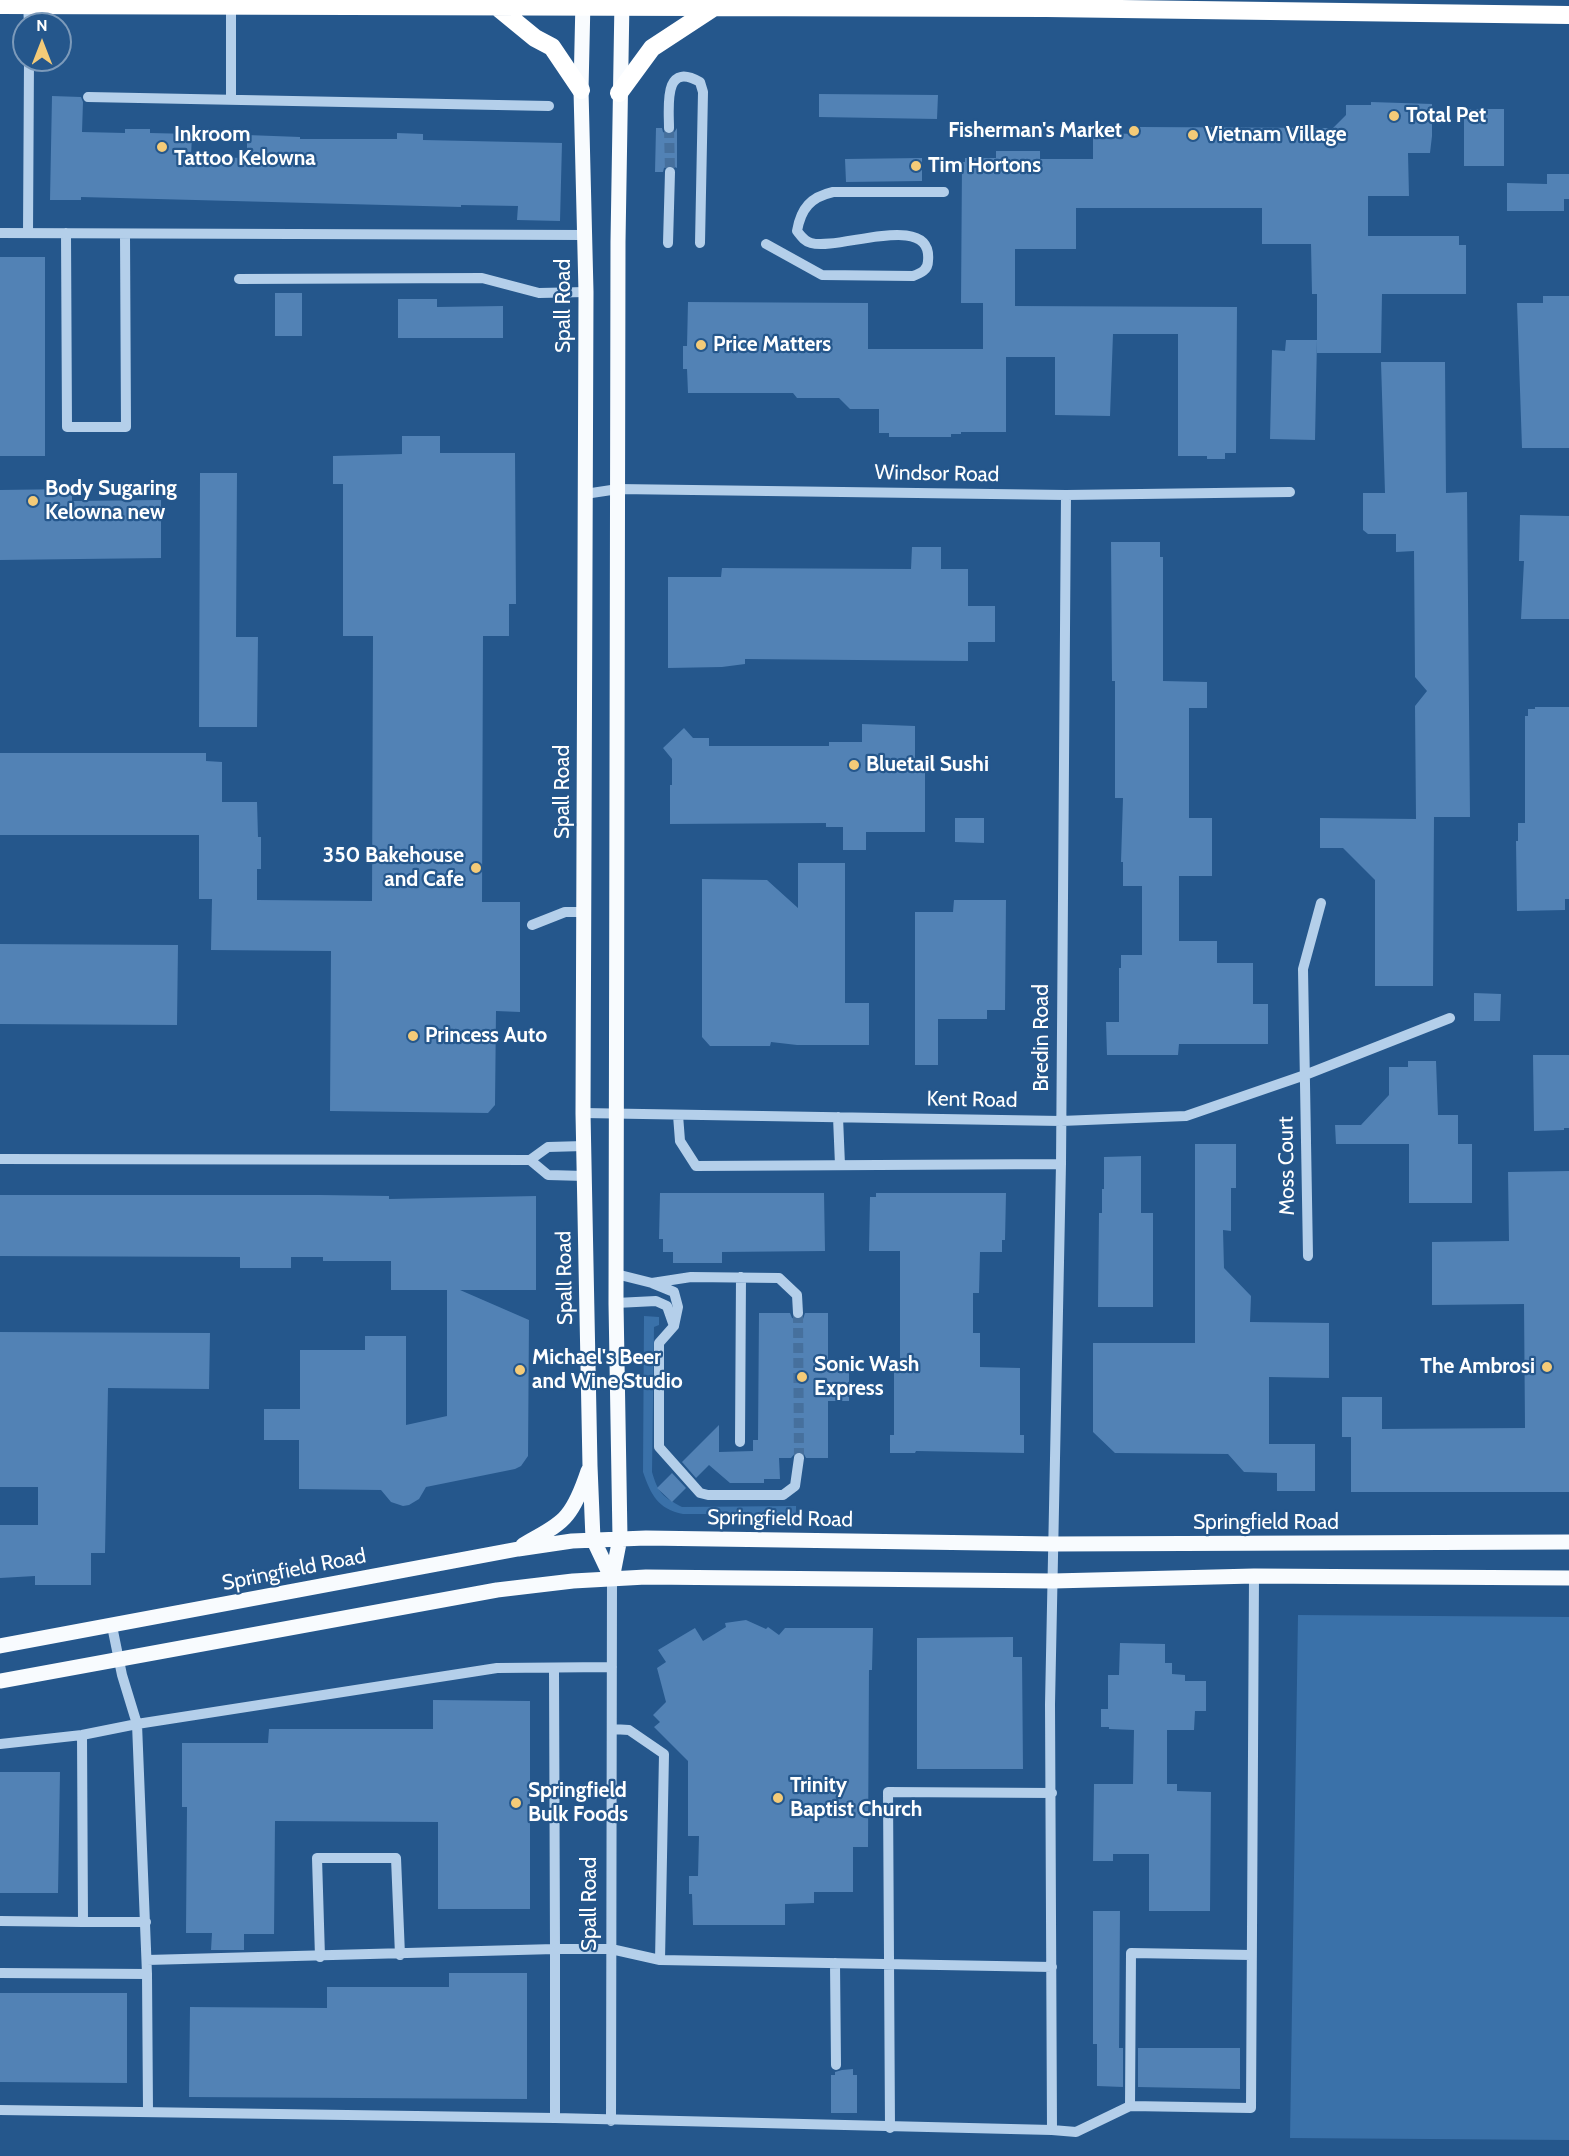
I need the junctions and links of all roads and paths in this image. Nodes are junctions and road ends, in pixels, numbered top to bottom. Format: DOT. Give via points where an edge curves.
graph roads {
  1 [pos="28,4"];
  2 [pos="583,4"];
  3 [pos="622,4"];
  4 [pos="0,5"];
  5 [pos="231,5"];
  6 [pos="496,6"];
  7 [pos="713,8"];
  8 [pos="28,12"];
  9 [pos="1569,15"];
  10 [pos="29,72"];
  11 [pos="581,90"];
  12 [pos="620,93"];
  13 [pos="88,97"];
  14 [pos="231,100"];
  15 [pos="549,106"];
  16 [pos="669,128"];
  17 [pos="670,172"];
  18 [pos="944,192"];
  19 [pos="0,233"];
  20 [pos="28,233"];
  21 [pos="66,233"];
  22 [pos="125,234"];
  23 [pos="585,235"];
  24 [pos="668,243"];
  25 [pos="700,243"];
  26 [pos="766,244"];
  27 [pos="240,279"];
  28 [pos="586,292"];
  29 [pos="618,489"];
  30 [pos="1290,492"];
  31 [pos="585,494"];
  32 [pos="1066,495"];
  33 [pos="1322,903"];
  34 [pos="583,912"];
  35 [pos="532,925"];
  36 [pos="1450,1018"];
  37 [pos="1305,1075"];
  38 [pos="583,1113"];
  39 [pos="618,1115"];
  40 [pos="678,1115"];
  41 [pos="838,1117"];
  42 [pos="1061,1121"];
  43 [pos="584,1146"];
  44 [pos="0,1159"];
  45 [pos="530,1160"];
  46 [pos="1061,1164"];
  47 [pos="840,1165"];
  48 [pos="585,1176"];
  49 [pos="1308,1256"];
  50 [pos="616,1274"];
  51 [pos="741,1277"];
  52 [pos="652,1283"];
  53 [pos="616,1303"];
  54 [pos="798,1313"];
  55 [pos="674,1326"];
  56 [pos="740,1442"];
  57 [pos="799,1458"];
  58 [pos="590,1466"];
  59 [pos="620,1538"];
  60 [pos="593,1539"];
  61 [pos="1569,1542"];
  62 [pos="1054,1544"];
  63 [pos="518,1549"];
  64 [pos="1254,1576"];
  65 [pos="1569,1578"];
  66 [pos="612,1579"];
  67 [pos="1053,1581"];
  68 [pos="112,1626"];
  69 [pos="0,1646"];
  70 [pos="119,1659"];
  71 [pos="612,1667"];
  72 [pos="554,1668"];
  73 [pos="0,1681"];
  74 [pos="137,1724"];
  75 [pos="612,1729"];
  76 [pos="82,1735"];
  77 [pos="0,1744"];
  78 [pos="1052,1793"];
  79 [pos="0,1921"];
  80 [pos="83,1922"];
  81 [pos="146,1922"];
  82 [pos="555,1949"];
  83 [pos="611,1949"];
  84 [pos="400,1955"];
  85 [pos="1251,1955"];
  86 [pos="320,1957"];
  87 [pos="147,1960"];
  88 [pos="660,1960"];
  89 [pos="836,1963"];
  90 [pos="889,1964"];
  91 [pos="1052,1967"];
  92 [pos="0,1973"];
  93 [pos="147,1974"];
  94 [pos="836,2065"];
  95 [pos="1130,2106"];
  96 [pos="0,2110"];
  97 [pos="148,2111"];
  98 [pos="555,2118"];
  99 [pos="611,2121"];
  100 [pos="890,2128"];
  101 [pos="1052,2130"];
  1 -- 4 [label="highway"];
  1 -- 5 [label="highway"];
  1 -- 8 [label="street"];
  2 -- 3 [label="highway"];
  2 -- 6 [label="highway"];
  2 -- 11 [label="main road, Spall Road"];
  3 -- 7 [label="highway"];
  3 -- 12 [label="main road, Spall Road"];
  5 -- 6 [label="highway"];
  5 -- 14 [label="street"];
  6 -- 11 [label="highway" via="552,47"];
  7 -- 9 [label="highway"];
  7 -- 12 [label="highway" via="652,48"];
  10 -- 20 [label="street"];
  11 -- 23 [label="main road, Spall Road"];
  12 -- 29 [label="main road, Spall Road"];
  13 -- 14 [label="street"];
  14 -- 15 [label="street"];
  16 -- 25 [label="street" via="669,89 682,76 690,76 700,82 703,92"];
  17 -- 24 [label="street"];
  18 -- 26 [label="street" via="834,192 819,195 802,211 797,231 812,243 899,234 923,240 928,248 928,264 924,272 913,276 822,275"];
  19 -- 20 [label="street"];
  20 -- 21 [label="street"];
  21 -- 22 [label="street"];
  21 -- 22 [label="street" via="67,428 126,427"];
  22 -- 23 [label="street"];
  23 -- 28 [label="main road, Spall Road"];
  27 -- 28 [label="street" via="482,278 539,292"];
  28 -- 31 [label="main road, Spall Road"];
  29 -- 31 [label="street, Windsor Road"];
  29 -- 32 [label="street, Windsor Road"];
  29 -- 39 [label="main road, Spall Road"];
  30 -- 32 [label="street, Windsor Road"];
  31 -- 34 [label="main road, Spall Road"];
  32 -- 42 [label="street, Bredin Road"];
  33 -- 37 [label="street, Moss Court" via="1303,969"];
  34 -- 35 [label="street" via="565,912"];
  34 -- 38 [label="main road, Spall Road"];
  36 -- 37 [label="street, Kent Road"];
  37 -- 42 [label="street, Kent Road" via="1186,1116"];
  37 -- 49 [label="street, Moss Court"];
  38 -- 39 [label="street, Kent Road"];
  38 -- 43 [label="main road, Spall Road"];
  39 -- 40 [label="street, Kent Road"];
  39 -- 50 [label="main road, Spall Road"];
  40 -- 41 [label="street, Kent Road"];
  40 -- 47 [label="street" via="680,1141 696,1166"];
  41 -- 42 [label="street, Kent Road"];
  41 -- 47 [label="street"];
  42 -- 46 [label="street, Bredin Road"];
  43 -- 45 [label="street" via="548,1147"];
  43 -- 48 [label="main road, Spall Road"];
  44 -- 45 [label="street"];
  45 -- 48 [label="street" via="548,1175"];
  46 -- 47 [label="street"];
  46 -- 62 [label="street, Bredin Road"];
  48 -- 58 [label="main road, Spall Road"];
  50 -- 52 [label="street"];
  50 -- 53 [label="main road, Spall Road"];
  51 -- 52 [label="street" via="691,1277"];
  51 -- 54 [label="street" via="779,1278 797,1295"];
  51 -- 56 [label="street"];
  52 -- 55 [label="street" via="674,1292 678,1307"];
  53 -- 55 [label="street" via="656,1301 667,1306"];
  53 -- 59 [label="main road, Spall Road"];
  55 -- 57 [label="street" via="659,1343 659,1447 693,1487 708,1495 783,1495 795,1486"];
  58 -- 60 [label="main road, Spall Road"];
  58 -- 63 [label="main road" via="568,1515"];
  59 -- 60 [label="main road, Springfield Road"];
  59 -- 62 [label="main road, Springfield Road"];
  59 -- 66 [label="main road, Spall Road"];
  60 -- 63 [label="main road, Springfield Road"];
  60 -- 66 [label="main road, Spall Road"];
  61 -- 62 [label="main road, Springfield Road"];
  62 -- 67 [label="street, Bredin Road"];
  63 -- 68 [label="main road, Springfield Road"];
  64 -- 65 [label="main road"];
  64 -- 67 [label="main road"];
  64 -- 85 [label="street"];
  66 -- 67 [label="main road"];
  66 -- 70 [label="main road" via="497,1590"];
  66 -- 71 [label="street, Spall Road"];
  67 -- 78 [label="street, Bredin Road"];
  68 -- 69 [label="main road, Springfield Road"];
  68 -- 70 [label="street"];
  70 -- 73 [label="main road"];
  70 -- 74 [label="street"];
  71 -- 72 [label="street"];
  71 -- 75 [label="street, Spall Road"];
  72 -- 74 [label="street" via="497,1668"];
  72 -- 82 [label="street"];
  74 -- 76 [label="street"];
  74 -- 81 [label="street"];
  75 -- 83 [label="street, Spall Road"];
  75 -- 88 [label="street" via="629,1730 664,1754"];
  76 -- 77 [label="street"];
  76 -- 80 [label="street"];
  78 -- 90 [label="street" via="888,1792"];
  78 -- 91 [label="street, Bredin Road"];
  79 -- 80 [label="street"];
  80 -- 81 [label="street"];
  81 -- 87 [label="street"];
  82 -- 83 [label="street"];
  82 -- 84 [label="street"];
  82 -- 98 [label="street"];
  83 -- 88 [label="street"];
  83 -- 99 [label="street, Spall Road"];
  84 -- 86 [label="street"];
  84 -- 86 [label="street" via="396,1858 317,1858"];
  85 -- 95 [label="street" via="1131,1953"];
  85 -- 95 [label="street" via="1251,2108"];
  86 -- 87 [label="street"];
  87 -- 93 [label="street"];
  88 -- 89 [label="street"];
  89 -- 90 [label="street"];
  89 -- 94 [label="street"];
  90 -- 91 [label="street"];
  90 -- 100 [label="street"];
  91 -- 101 [label="street, Bredin Road"];
  92 -- 93 [label="street"];
  93 -- 97 [label="street"];
  95 -- 101 [label="street" via="1076,2132"];
  96 -- 97 [label="street"];
  97 -- 98 [label="street"];
  98 -- 99 [label="street"];
  99 -- 100 [label="street"];
  100 -- 101 [label="street"];
}
